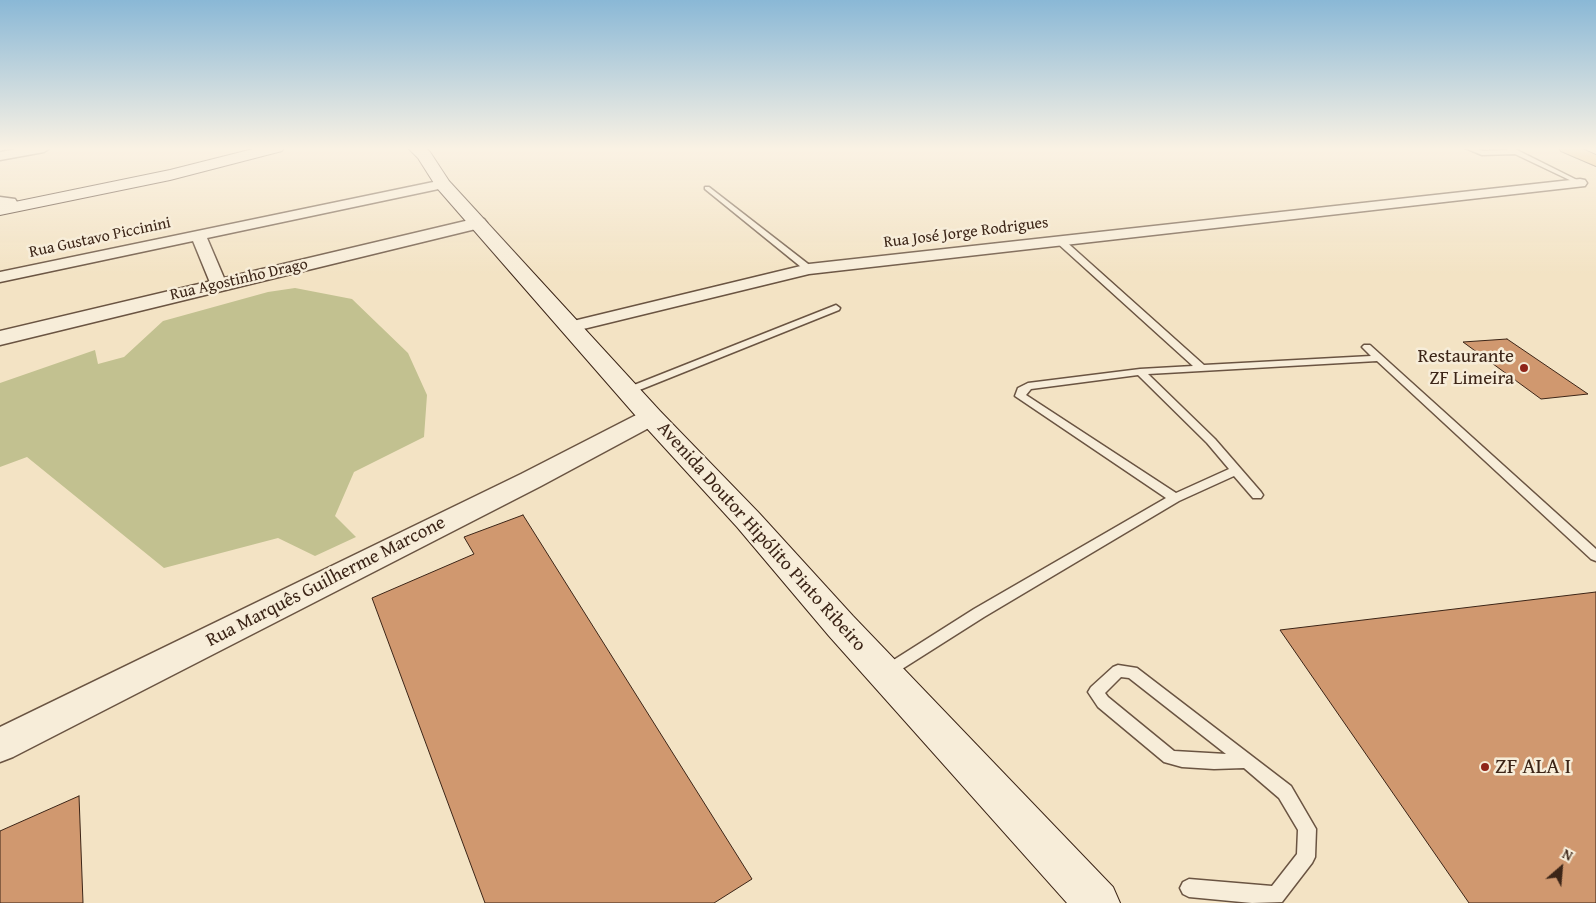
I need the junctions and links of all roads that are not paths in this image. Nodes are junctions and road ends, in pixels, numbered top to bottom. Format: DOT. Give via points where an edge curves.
graph roads {
  1 [pos="69,190"];
  2 [pos="84,190"];
  3 [pos="349,190"];
  4 [pos="450,190"];
  5 [pos="710,190"];
  6 [pos="1515,190"];
  7 [pos="3,204"];
  8 [pos="478,223"];
  9 [pos="198,235"];
  10 [pos="1058,240"];
  11 [pos="809,269"];
  12 [pos="0,278"];
  13 [pos="219,285"];
  14 [pos="836,308"];
  15 [pos="571,328"];
  16 [pos="0,338"];
  17 [pos="1367,347"];
  18 [pos="1379,358"];
  19 [pos="1202,368"];
  20 [pos="1140,372"];
  21 [pos="628,391"];
  22 [pos="651,417"];
  23 [pos="1237,470"];
  24 [pos="1257,495"];
  25 [pos="1175,498"];
  26 [pos="1596,556"];
  27 [pos="885,673"];
  28 [pos="0,746"];
  29 [pos="1247,761"];
  30 [pos="1189,888"];
  31 [pos="1097,903"];
  1 -- 7 [label="main road"];
  2 -- 7 [label="main road"];
  3 -- 9 [label="street, Rua Gustavo Piccinini"];
  4 -- 8 [label="main road, Avenida Doutor Hipólito Pinto Ribeiro"];
  5 -- 11 [label="lane"];
  6 -- 10 [label="street, Rua José Jorge Rodrigues"];
  8 -- 13 [label="street, Rua Agostinho Drago"];
  8 -- 15 [label="main road, Avenida Doutor Hipólito Pinto Ribeiro"];
  9 -- 12 [label="street, Rua Gustavo Piccinini"];
  9 -- 13 [label="street"];
  10 -- 11 [label="street, Rua José Jorge Rodrigues"];
  10 -- 19 [label="lane"];
  11 -- 15 [label="street, Rua José Jorge Rodrigues"];
  13 -- 16 [label="street, Rua Agostinho Drago"];
  14 -- 21 [label="lane"];
  15 -- 21 [label="main road, Avenida Doutor Hipólito Pinto Ribeiro"];
  17 -- 18 [label="lane"];
  18 -- 19 [label="lane"];
  18 -- 26 [label="lane"];
  19 -- 20 [label="lane"];
  20 -- 23 [label="lane"];
  20 -- 25 [label="lane" via="1028,386 1020,396"];
  21 -- 22 [label="main road, Avenida Doutor Hipólito Pinto Ribeiro"];
  22 -- 27 [label="main road, Avenida Doutor Hipólito Pinto Ribeiro"];
  22 -- 28 [label="street, Rua Marquês Guilherme Marcone"];
  23 -- 24 [label="lane"];
  23 -- 25 [label="lane"];
  25 -- 27 [label="lane" via="979,613"];
  27 -- 31 [label="main road, Avenida Doutor Hipólito Pinto Ribeiro"];
  29 -- 29 [label="lane" via="1132,672 1118,671 1096,692 1103,702 1170,757 1214,762"];
  29 -- 30 [label="lane" via="1285,792 1307,829 1306,857 1276,896"];
}
